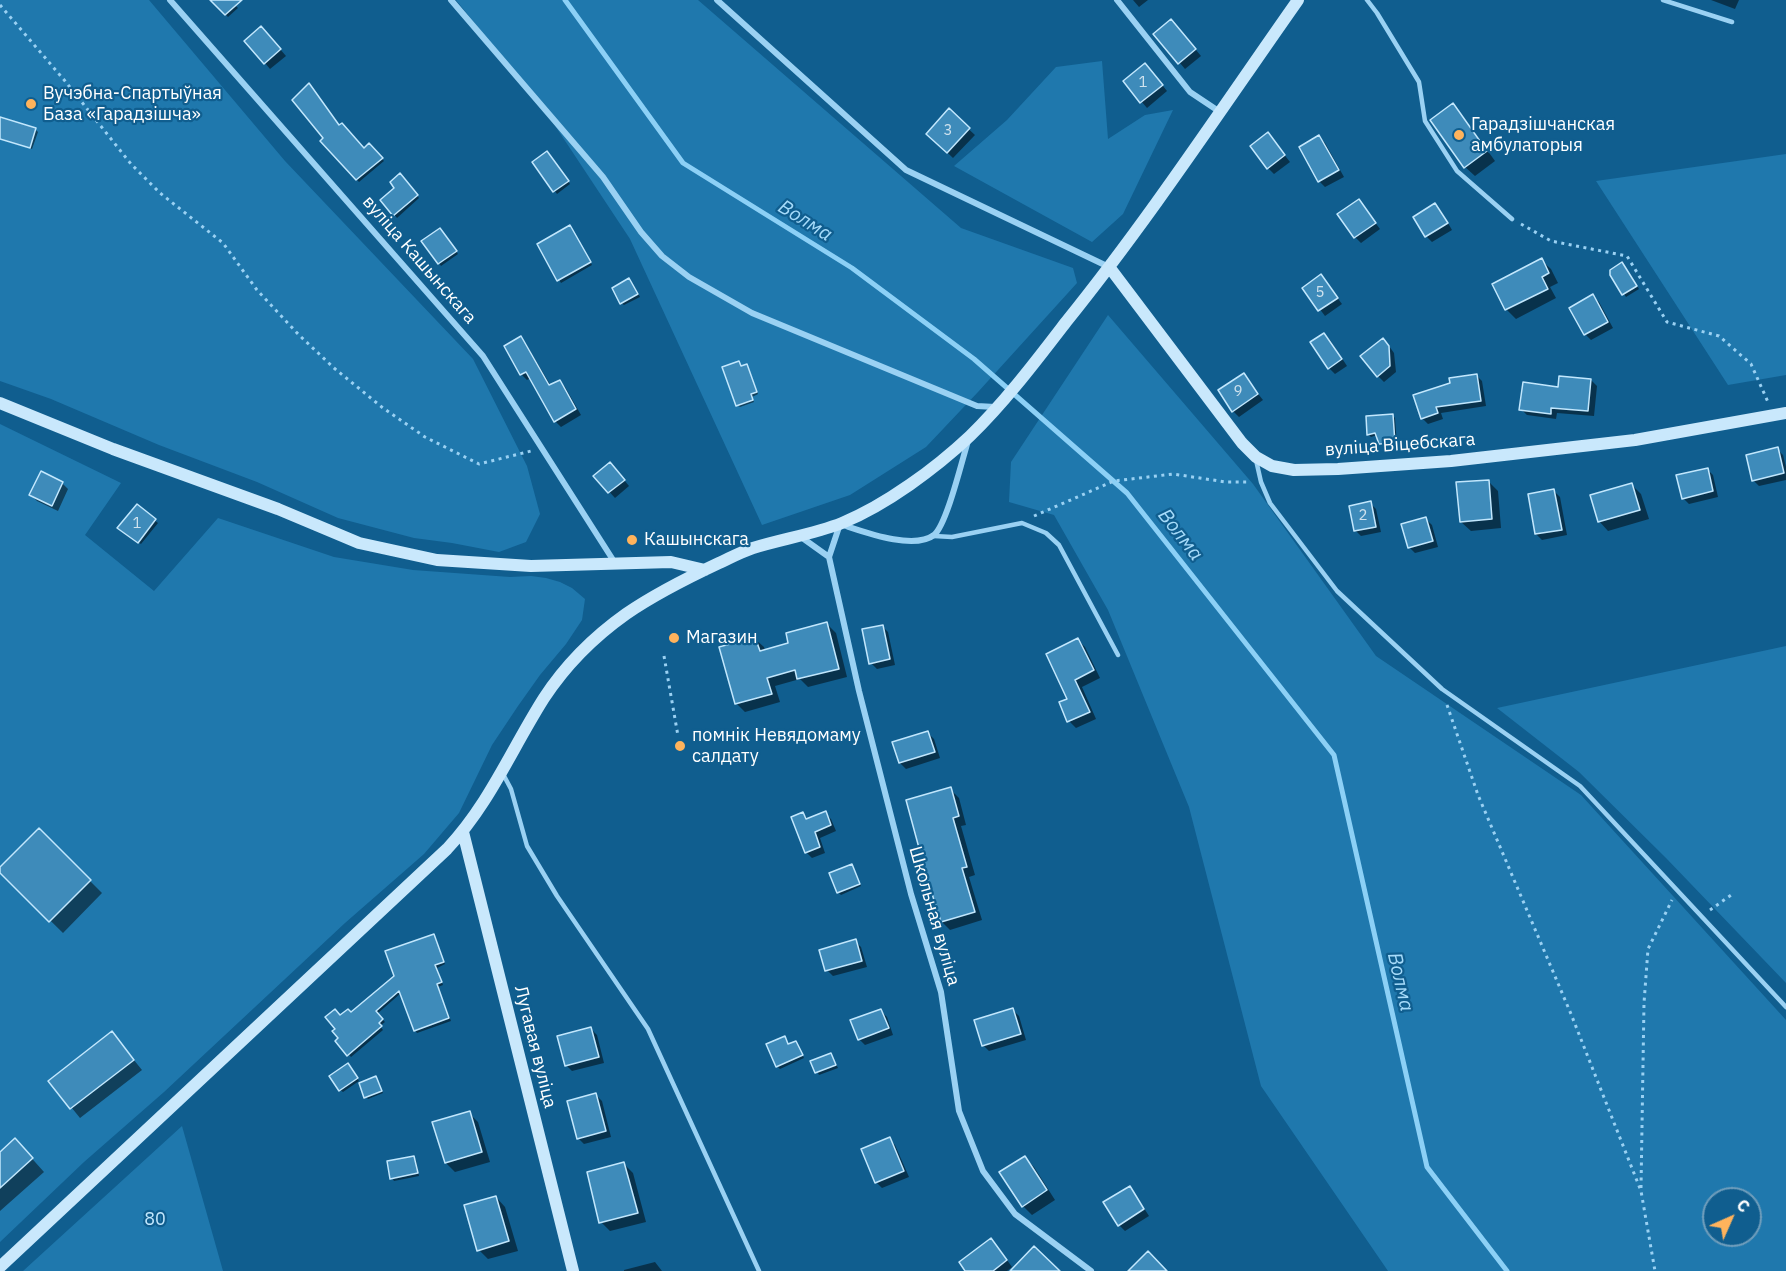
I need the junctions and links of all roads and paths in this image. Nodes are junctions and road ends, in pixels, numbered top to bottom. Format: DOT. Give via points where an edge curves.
graph roads {
  1 [pos="170,0"];
  2 [pos="451,0"];
  3 [pos="717,0"];
  4 [pos="1117,0"];
  5 [pos="1299,0"];
  6 [pos="1367,0"];
  7 [pos="1663,0"];
  8 [pos="0,5"];
  9 [pos="1732,22"];
  10 [pos="1220,112"];
  11 [pos="1512,219"];
  12 [pos="1110,268"];
  13 [pos="0,404"];
  14 [pos="996,407"];
  15 [pos="1780,414"];
  16 [pos="969,436"];
  17 [pos="542,448"];
  18 [pos="1256,457"];
  19 [pos="1261,482"];
  20 [pos="1022,523"];
  21 [pos="840,524"];
  22 [pos="798,535"];
  23 [pos="934,536"];
  24 [pos="829,557"];
  25 [pos="615,563"];
  26 [pos="705,570"];
  27 [pos="1118,655"];
  28 [pos="664,656"];
  29 [pos="1442,689"];
  30 [pos="678,736"];
  31 [pos="502,772"];
  32 [pos="463,832"];
  33 [pos="1677,891"];
  34 [pos="1734,893"];
  35 [pos="1701,916"];
  36 [pos="1786,1007"];
  37 [pos="1641,1191"];
  38 [pos="0,1267"];
  39 [pos="573,1271"];
  40 [pos="759,1271"];
  41 [pos="1091,1271"];
  42 [pos="1655,1271"];
  1 -- 17 [label="street, вуліца Кашынскага" via="483,356"];
  2 -- 14 [label="street" via="603,177 641,232 689,278 752,313 827,345 977,406"];
  3 -- 12 [label="street" via="906,170"];
  4 -- 10 [label="street" via="1190,92"];
  5 -- 10 [label="street"];
  6 -- 11 [label="lane" via="1419,82 1425,121 1457,171"];
  7 -- 9 [label="lane"];
  8 -- 17 [label="path" via="131,164 160,193 223,243 257,290 334,368 425,436 479,464"];
  10 -- 12 [label="street"];
  11 -- 15 [label="path" via="1551,241 1627,256 1667,322 1719,336 1751,364"];
  12 -- 14 [label="street"];
  12 -- 18 [label="street, вуліца Віцебскага" via="1227,425"];
  13 -- 25 [label="street" via="359,543 437,560 531,566"];
  14 -- 16 [label="street"];
  15 -- 18 [label="street, вуліца Віцебскага" via="1635,440 1440,462 1294,470 1272,466"];
  16 -- 21 [label="street" via="911,484"];
  16 -- 23 [label="street" via="943,522"];
  17 -- 25 [label="street, вуліца Кашынскага"];
  18 -- 19 [label="lane"];
  19 -- 20 [label="path" via="1226,482 1173,474 1127,478"];
  19 -- 29 [label="lane" via="1270,503 1337,591"];
  20 -- 23 [label="lane" via="952,537"];
  20 -- 27 [label="lane" via="1046,533 1059,545"];
  21 -- 22 [label="street"];
  21 -- 23 [label="street" via="885,538 918,542"];
  21 -- 24 [label="street"];
  22 -- 24 [label="street"];
  22 -- 26 [label="street" via="750,549"];
  24 -- 41 [label="street, Школьная вуліца" via="861,702 941,992 959,1111 983,1171 1015,1214"];
  25 -- 26 [label="street" via="671,562"];
  26 -- 31 [label="street" via="626,614 572,662 546,695"];
  28 -- 30 [label="path"];
  29 -- 33 [label="lane" via="1580,786"];
  29 -- 37 [label="path" via="1478,795"];
  31 -- 32 [label="street"];
  31 -- 40 [label="lane" via="511,789 527,846 648,1029"];
  32 -- 38 [label="street"];
  32 -- 39 [label="street, Лугавая вуліца"];
  33 -- 35 [label="lane"];
  33 -- 37 [label="path" via="1648,949"];
  34 -- 35 [label="path"];
  35 -- 36 [label="lane"];
  37 -- 42 [label="path"];
}
